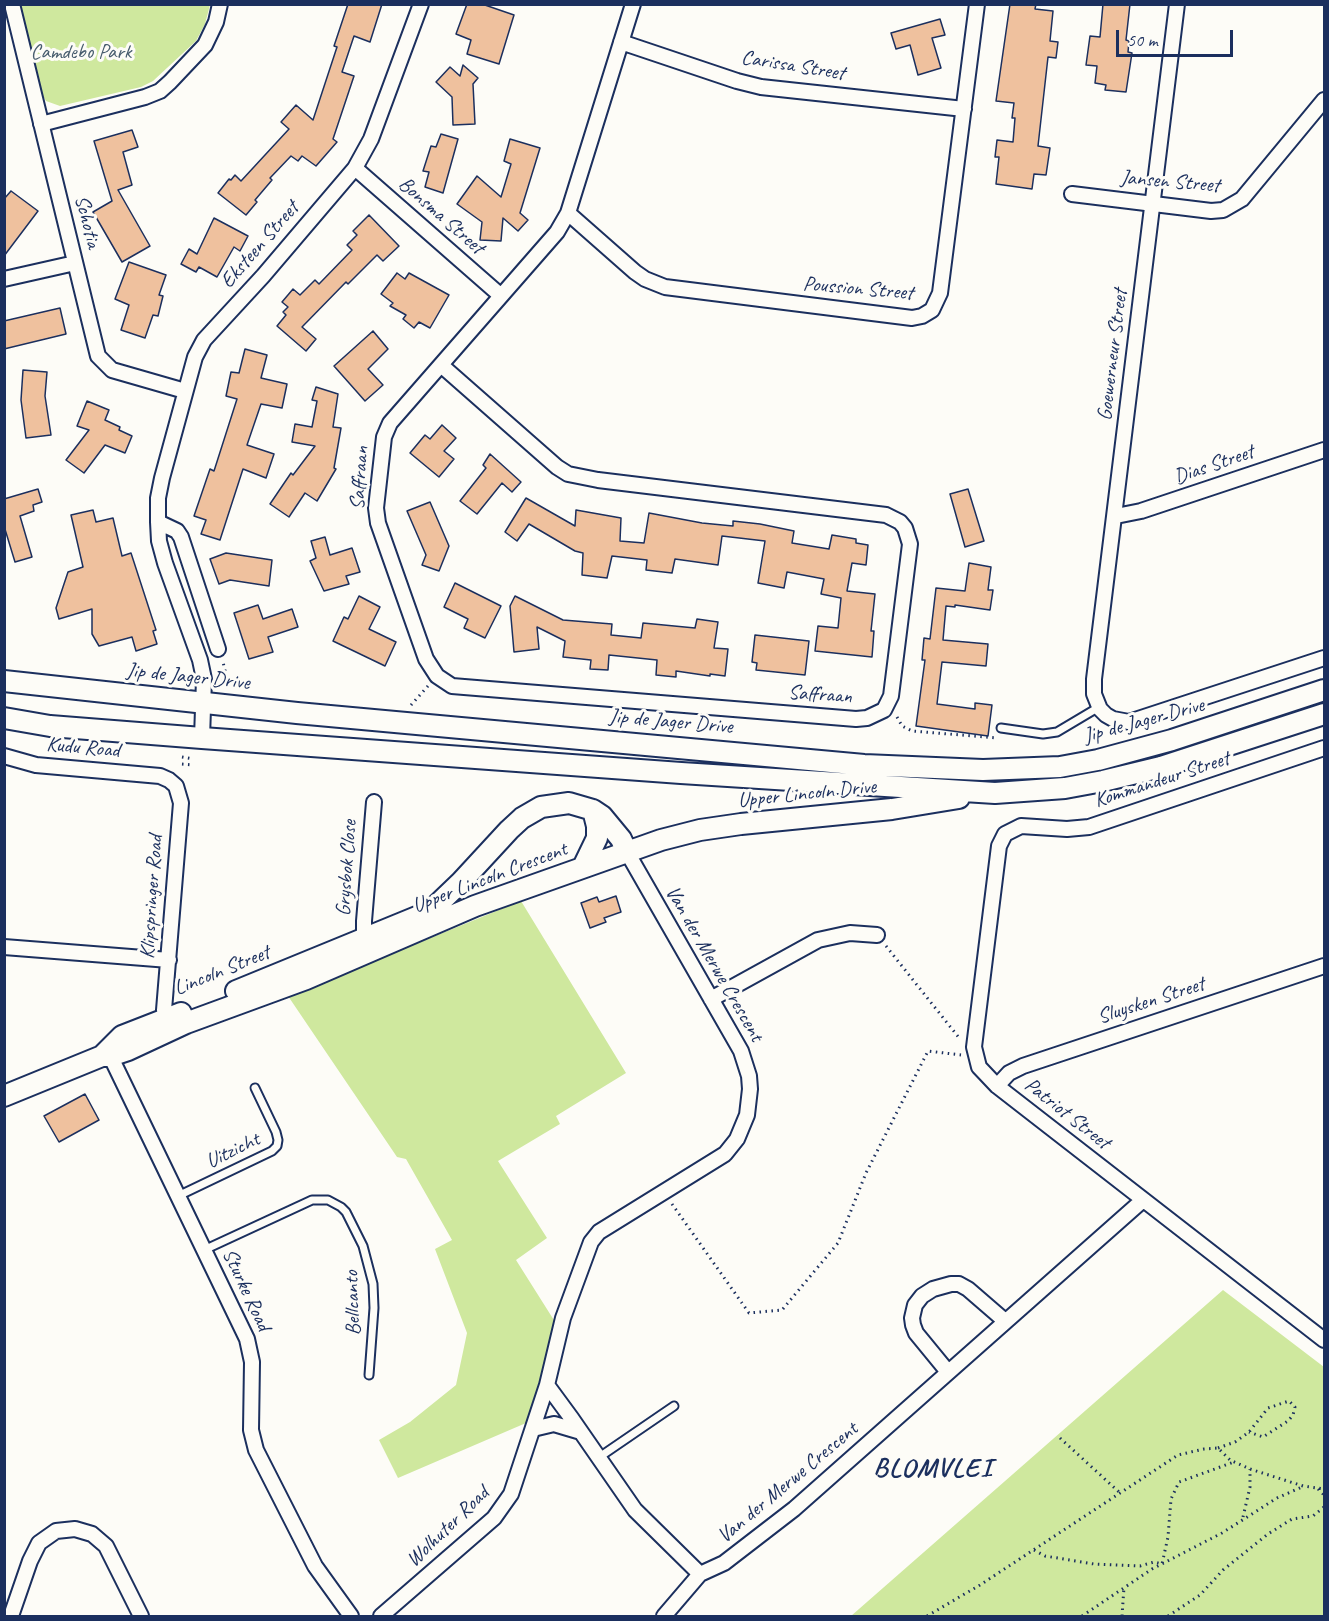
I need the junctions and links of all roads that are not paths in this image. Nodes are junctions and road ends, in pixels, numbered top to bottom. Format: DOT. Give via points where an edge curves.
graph roads {
  1 [pos="12,4"];
  2 [pos="220,4"];
  3 [pos="421,4"];
  4 [pos="633,4"];
  5 [pos="977,4"];
  6 [pos="1177,4"];
  7 [pos="621,42"];
  8 [pos="1324,100"];
  9 [pos="964,109"];
  10 [pos="41,124"];
  11 [pos="355,168"];
  12 [pos="1072,194"];
  13 [pos="1152,203"];
  14 [pos="568,213"];
  15 [pos="75,263"];
  16 [pos="4,279"];
  17 [pos="500,295"];
  18 [pos="441,365"];
  19 [pos="185,391"];
  20 [pos="1324,450"];
  21 [pos="1116,516"];
  22 [pos="158,522"];
  23 [pos="218,649"];
  24 [pos="1324,658"];
  25 [pos="4,681"];
  26 [pos="1324,690"];
  27 [pos="204,704"];
  28 [pos="1100,708"];
  29 [pos="1324,714"];
  30 [pos="4,718"];
  31 [pos="1001,728"];
  32 [pos="202,738"];
  33 [pos="1324,748"];
  34 [pos="4,756"];
  35 [pos="160,776"];
  36 [pos="995,793"];
  37 [pos="374,802"];
  38 [pos="593,810"];
  39 [pos="627,852"];
  40 [pos="583,867"];
  41 [pos="877,935"];
  42 [pos="369,945"];
  43 [pos="4,947"];
  44 [pos="169,960"];
  45 [pos="1324,966"];
  46 [pos="711,999"];
  47 [pos="170,1024"];
  48 [pos="106,1054"];
  49 [pos="975,1057"];
  50 [pos="997,1086"];
  51 [pos="255,1088"];
  52 [pos="4,1096"];
  53 [pos="178,1197"];
  54 [pos="1143,1200"];
  55 [pos="204,1251"];
  56 [pos="1005,1321"];
  57 [pos="1324,1340"];
  58 [pos="948,1372"];
  59 [pos="369,1375"];
  60 [pos="547,1385"];
  61 [pos="674,1406"];
  62 [pos="532,1429"];
  63 [pos="581,1432"];
  64 [pos="598,1458"];
  65 [pos="700,1574"];
  66 [pos="11,1617"];
  67 [pos="141,1617"];
  68 [pos="351,1617"];
  69 [pos="381,1617"];
  70 [pos="664,1617"];
  1 -- 10 [label="street, Schotia"];
  2 -- 10 [label="street" via="205,45 160,91"];
  3 -- 11 [label="street, Eksteen Street" via="371,139"];
  4 -- 7 [label="street, Saffraan"];
  5 -- 9 [label="street, Poussion Street"];
  6 -- 13 [label="street, Goewerneur Street"];
  7 -- 9 [label="street, Carissa Street" via="761,87"];
  7 -- 14 [label="street, Saffraan"];
  8 -- 13 [label="street, Jansen Street" via="1234,205 1211,211"];
  9 -- 14 [label="street, Poussion Street" via="940,293 932,310 922,316 912,318 665,287 635,272"];
  10 -- 15 [label="street, Schotia"];
  11 -- 17 [label="street, Bonsma Street"];
  11 -- 19 [label="street, Eksteen Street" via="204,340"];
  12 -- 13 [label="street, Jansen Street"];
  13 -- 21 [label="street, Goewerneur Street"];
  14 -- 17 [label="street, Saffraan" via="557,232"];
  15 -- 16 [label="street"];
  15 -- 19 [label="street, Schotia" via="98,356 104,363 112,370"];
  17 -- 18 [label="street, Saffraan"];
  18 -- 18 [label="street, Saffraan" via="568,474 886,515 900,522 910,544 889,703 878,714 856,719 459,688 437,676 426,659 376,508 384,437 390,423"];
  19 -- 22 [label="street, Eksteen Street" via="162,478"];
  20 -- 21 [label="street, Dias Street"];
  21 -- 28 [label="street, Goewerneur Street" via="1094,680"];
  22 -- 23 [label="street" via="181,537"];
  22 -- 27 [label="street, Eksteen Street" via="165,563 200,660"];
  24 -- 28 [label="street" via="1138,720 1113,719"];
  25 -- 27 [label="main road, Jip de Jager Drive"];
  26 -- 27 [label="main road, Jip de Jager Drive" via="1098,760 1020,770 864,765"];
  27 -- 32 [label="street, Eksteen Street"];
  28 -- 31 [label="lane" via="1057,732"];
  29 -- 36 [label="main road" via="1161,767 1103,781"];
  30 -- 32 [label="main road" via="50,726"];
  32 -- 36 [label="main road"];
  33 -- 49 [label="street, Kommandeur Street" via="1089,826 1020,826 1009,831 999,846"];
  34 -- 35 [label="street, Kudu Road" via="44,766"];
  35 -- 44 [label="street, Klipspringer Road" via="173,782 180,796"];
  36 -- 39 [label="main road, Upper Lincoln Drive" via="892,809 700,830"];
  37 -- 42 [label="street, Grysbok Close" via="364,921"];
  38 -- 39 [label="main road" via="621,839"];
  38 -- 40 [label="main road" via="597,838"];
  38 -- 42 [label="main road" via="560,803 531,812 437,905"];
  39 -- 40 [label="main road, Upper Lincoln Crescent"];
  39 -- 46 [label="street, Van der Merwe Crescent"];
  40 -- 42 [label="main road, Upper Lincoln Crescent"];
  41 -- 46 [label="street" via="850,933 818,940"];
  42 -- 47 [label="main road, Lincoln Street" via="306,979"];
  43 -- 44 [label="street"];
  44 -- 47 [label="street, Klipspringer Road" via="164,1010"];
  45 -- 50 [label="street, Sluysken Street" via="1023,1066"];
  46 -- 60 [label="street, Van der Merwe Crescent" via="746,1064 750,1089 747,1115 725,1154 599,1232 591,1242 563,1318"];
  47 -- 48 [label="main road, Lincoln Street" via="122,1036"];
  48 -- 52 [label="main road, Lincoln Street"];
  48 -- 53 [label="street, Sturke Road"];
  49 -- 50 [label="street, Patriot Street"];
  50 -- 54 [label="street, Patriot Street"];
  51 -- 53 [label="lane, Uitzicht" via="276,1132 277,1146"];
  53 -- 55 [label="street, Sturke Road"];
  54 -- 56 [label="street, Van der Merwe Crescent"];
  54 -- 57 [label="street, Patriot Street"];
  55 -- 59 [label="lane, Bellcanto" via="312,1200 328,1200 340,1207 363,1246 372,1278"];
  55 -- 68 [label="street, Sturke Road" via="250,1347 250,1422 256,1450 315,1566"];
  56 -- 58 [label="street, Van der Merwe Crescent"];
  56 -- 58 [label="street" via="959,1284 933,1289 922,1296 915,1305 913,1325"];
  58 -- 65 [label="street, Van der Merwe Crescent" via="794,1509 724,1563"];
  60 -- 62 [label="street, Wolhuter Road"];
  60 -- 63 [label="street"];
  61 -- 64 [label="lane"];
  62 -- 63 [label="street" via="554,1424"];
  62 -- 69 [label="street, Wolhuter Road" via="503,1508"];
  63 -- 64 [label="street"];
  64 -- 65 [label="street" via="635,1510"];
  65 -- 70 [label="street"];
  66 -- 67 [label="street" via="39,1543 56,1531 75,1529 92,1534 106,1546"];
}
